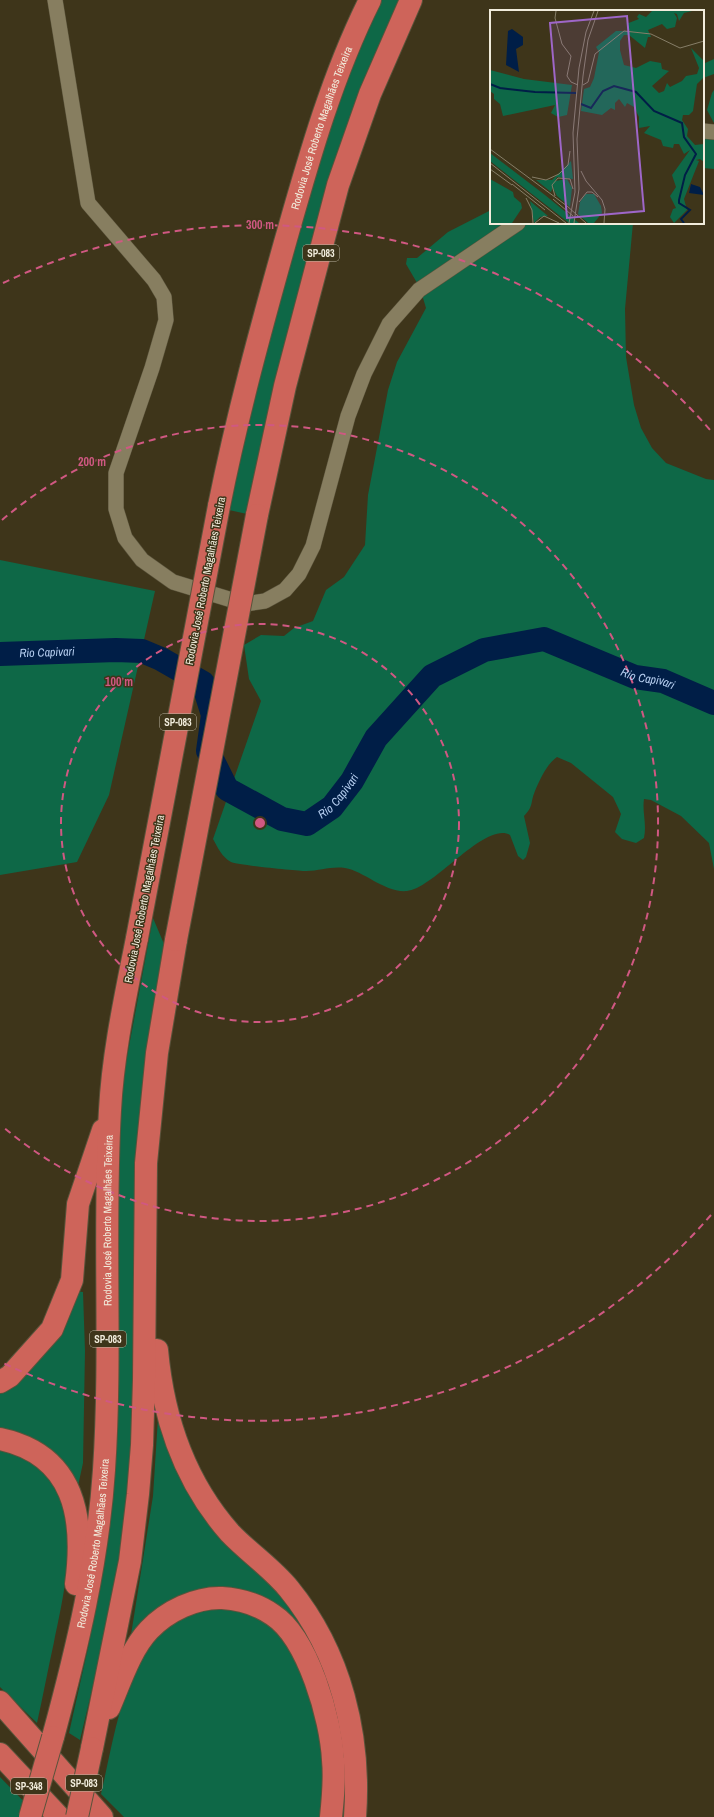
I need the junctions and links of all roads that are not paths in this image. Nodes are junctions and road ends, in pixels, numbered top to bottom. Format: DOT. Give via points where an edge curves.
graph roads {
  1 [pos="55,0"];
  2 [pos="370,0"];
  3 [pos="411,0"];
  4 [pos="704,131"];
  5 [pos="714,132"];
  6 [pos="517,224"];
  7 [pos="110,1108"];
  8 [pos="144,1229"];
  9 [pos="0,1382"];
  10 [pos="0,1439"];
  11 [pos="0,1702"];
  12 [pos="55,1728"];
  13 [pos="94,1743"];
  14 [pos="0,1754"];
  15 [pos="30,1817"];
  16 [pos="58,1817"];
  17 [pos="76,1817"];
  18 [pos="102,1817"];
  19 [pos="331,1817"];
  20 [pos="355,1817"];
  1 -- 6 [label="street" via="88,203 154,280 164,297 166,320 116,473 116,509 125,538 142,560 173,582 245,604 265,601 285,590 300,574 313,546 348,416 364,374 389,324 419,290"];
  2 -- 7 [label="highway, Rodovia José Roberto Magalhães Teixeira / SP-083, bridge" via="342,63 306,169 233,437 118,1034"];
  3 -- 8 [label="highway, SP-083, bridge" via="370,94 338,185 285,386 176,940 152,1092"];
  4 -- 5 [label="street"];
  7 -- 9 [label="highway" via="78,1204 72,1280 61,1308 52,1329 10,1376"];
  7 -- 12 [label="highway, Rodovia José Roberto Magalhães Teixeira / SP-083" via="104,1471 89,1586 72,1668"];
  8 -- 13 [label="highway, SP-083" via="144,1380 138,1494 130,1561"];
  8 -- 20 [label="highway" via="159,1378 176,1441 187,1469 214,1512 247,1550 289,1589 328,1652 351,1726 356,1771"];
  10 -- 12 [label="highway" via="15,1442 52,1465 73,1499 77,1518 78,1566"];
  11 -- 18 [label="highway"];
  12 -- 15 [label="highway, Rodovia José Roberto Magalhães Teixeira / SP-083, bridge"];
  13 -- 17 [label="highway, SP-083, bridge"];
  13 -- 19 [label="highway" via="136,1649 149,1630 166,1616 202,1600 236,1599 252,1603 274,1615 288,1629 312,1672 324,1711 333,1759"];
  14 -- 16 [label="highway, SP-348"];
}
